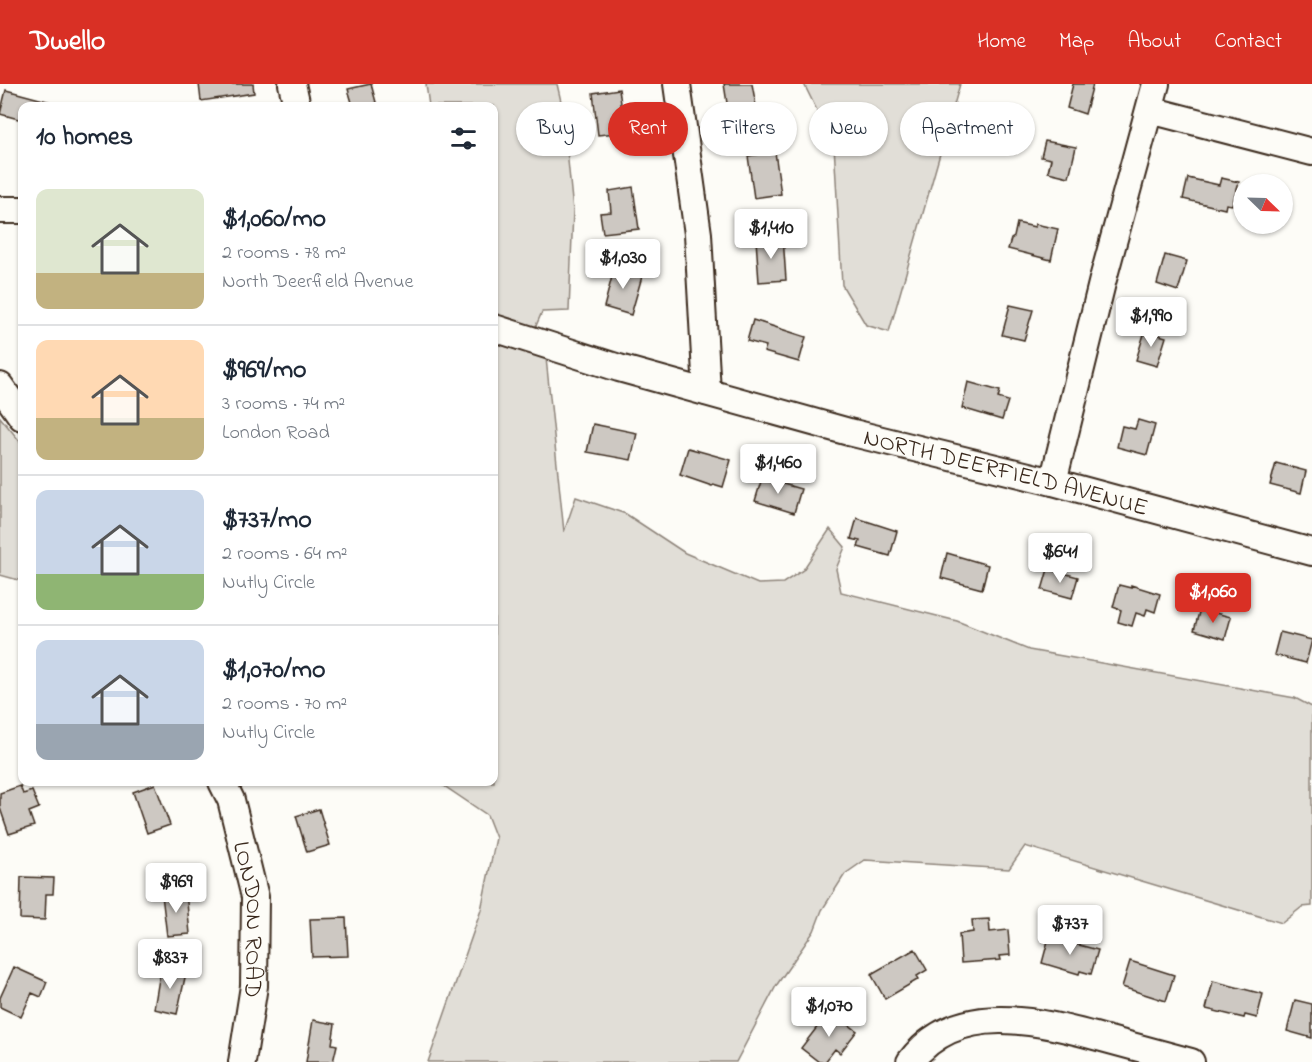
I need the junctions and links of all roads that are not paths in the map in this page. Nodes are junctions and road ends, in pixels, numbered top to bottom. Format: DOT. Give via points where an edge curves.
graph roads {
  1 [pos="292,84"];
  2 [pos="677,84"];
  3 [pos="1156,84"];
  4 [pos="296,102"];
  5 [pos="1150,110"];
  6 [pos="1312,152"];
  7 [pos="0,210"];
  8 [pos="18,210"];
  9 [pos="498,329"];
  10 [pos="0,386"];
  11 [pos="707,392"];
  12 [pos="18,411"];
  13 [pos="1053,482"];
  14 [pos="1312,552"];
  15 [pos="224,786"];
  16 [pos="242,1062"];
  17 [pos="910,1062"];
  18 [pos="1191,1062"];
  1 -- 4 [label="street"];
  2 -- 11 [label="street" via="698,234"];
  3 -- 5 [label="street"];
  5 -- 6 [label="street"];
  5 -- 13 [label="street"];
  7 -- 8 [label="street"];
  9 -- 11 [label="street, NORTH DEERFIELD AVENUE"];
  10 -- 12 [label="street"];
  11 -- 13 [label="street, NORTH DEERFIELD AVENUE"];
  13 -- 14 [label="street, NORTH DEERFIELD AVENUE"];
  15 -- 16 [label="street, LONDON ROAD" via="255,897 254,986"];
  17 -- 18 [label="street" via="933,1040 952,1029 1011,1019 1048,1023"];
}
